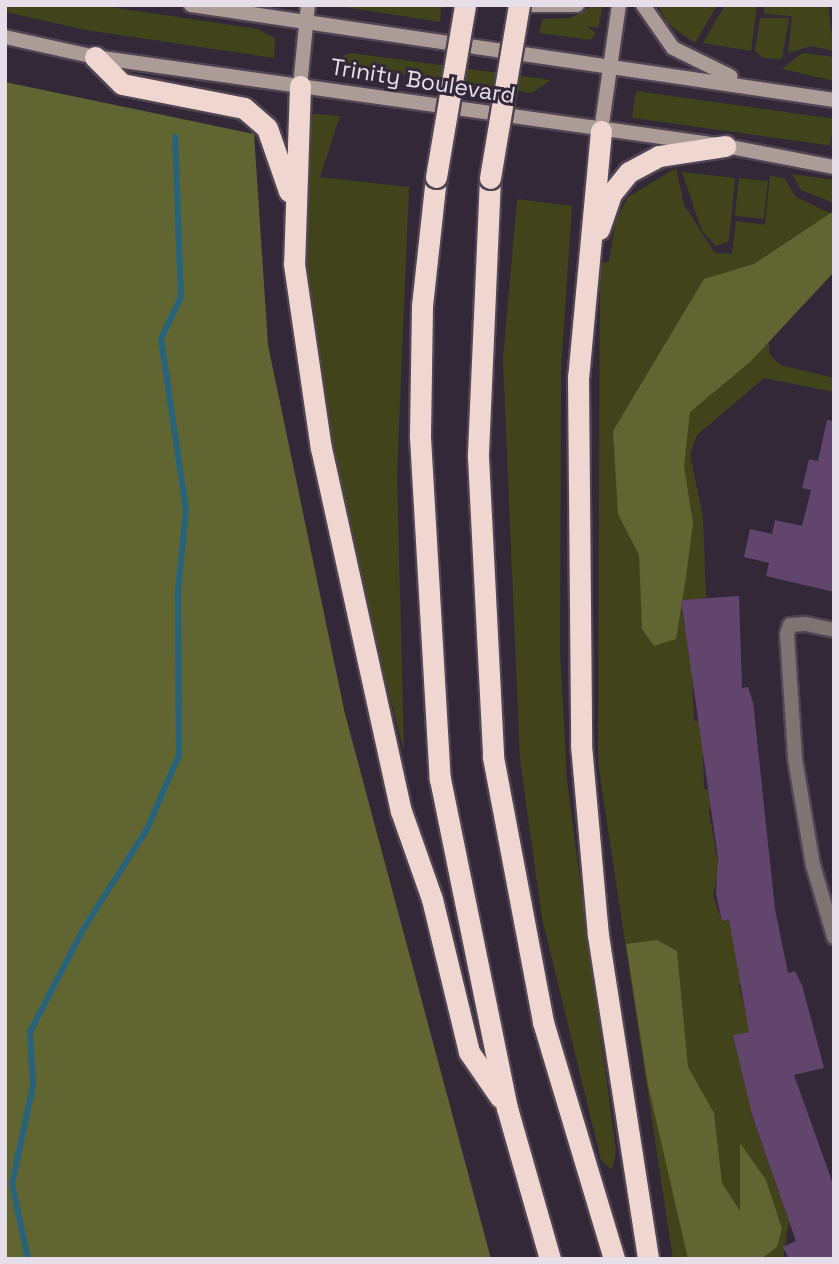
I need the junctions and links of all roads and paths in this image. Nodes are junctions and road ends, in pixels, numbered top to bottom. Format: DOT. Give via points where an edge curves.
graph roads {
  1 [pos="239,5"];
  2 [pos="308,5"];
  3 [pos="465,5"];
  4 [pos="519,5"];
  5 [pos="525,5"];
  6 [pos="577,5"];
  7 [pos="619,5"];
  8 [pos="643,5"];
  9 [pos="193,6"];
  10 [pos="306,23"];
  11 [pos="5,37"];
  12 [pos="95,57"];
  13 [pos="610,62"];
  14 [pos="300,86"];
  15 [pos="757,87"];
  16 [pos="834,100"];
  17 [pos="601,131"];
  18 [pos="725,146"];
  19 [pos="834,167"];
  20 [pos="292,200"];
  21 [pos="586,279"];
  22 [pos="834,630"];
  23 [pos="834,937"];
  24 [pos="507,1108"];
  25 [pos="550,1259"];
  26 [pos="614,1259"];
  27 [pos="648,1259"];
  1 -- 9 [label="main road"];
  2 -- 10 [label="main road"];
  3 -- 24 [label="highway, bridge" via="436,177 422,306 429,653 448,839"];
  4 -- 26 [label="highway, bridge" via="490,178 478,457 493,757 542,1022"];
  5 -- 6 [label="main road"];
  7 -- 13 [label="main road"];
  8 -- 15 [label="main road" via="673,48"];
  9 -- 10 [label="main road, Trinity Boulevard"];
  10 -- 13 [label="main road, Trinity Boulevard"];
  10 -- 14 [label="main road"];
  11 -- 12 [label="main road, Trinity Boulevard"];
  12 -- 14 [label="main road, Trinity Boulevard"];
  12 -- 20 [label="highway" via="122,84 244,108 267,128"];
  13 -- 15 [label="main road, Trinity Boulevard"];
  13 -- 17 [label="main road"];
  14 -- 17 [label="main road, Trinity Boulevard"];
  14 -- 20 [label="highway"];
  15 -- 16 [label="main road, Trinity Boulevard"];
  17 -- 18 [label="main road, Trinity Boulevard"];
  17 -- 21 [label="highway"];
  18 -- 19 [label="main road, Trinity Boulevard"];
  18 -- 21 [label="highway" via="659,156 624,176 604,211"];
  20 -- 24 [label="highway" via="301,324 321,448 401,811 432,899 469,1052"];
  21 -- 27 [label="highway" via="575,487 581,745 598,935"];
  22 -- 23 [label="street" via="797,625 788,634 795,759 813,865"];
  24 -- 25 [label="highway"];
}
